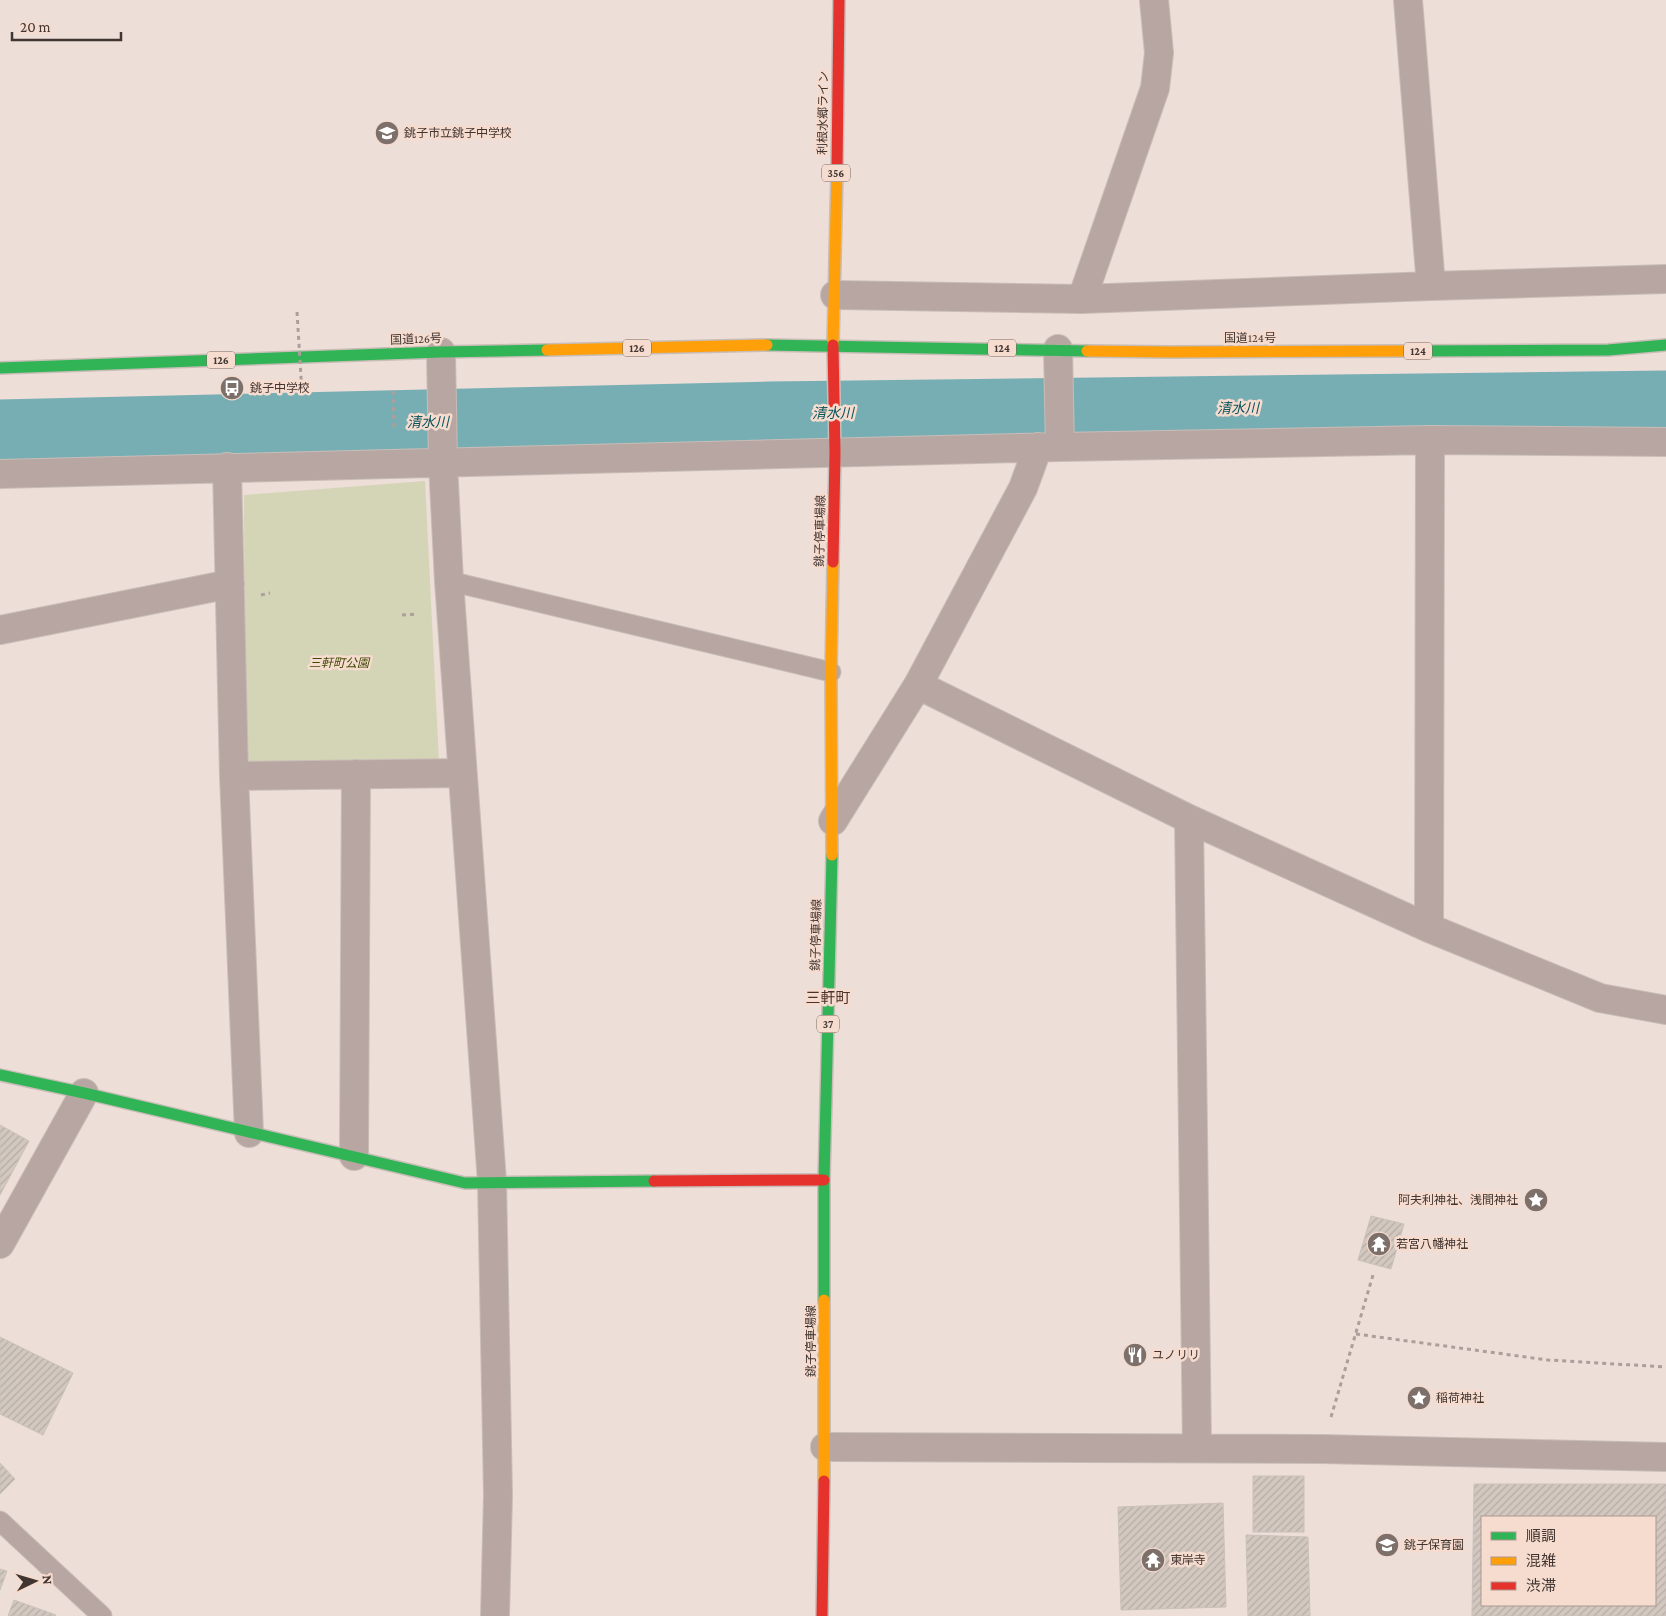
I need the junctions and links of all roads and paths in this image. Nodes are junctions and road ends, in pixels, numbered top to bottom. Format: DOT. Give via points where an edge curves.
graph roads {
  1 [pos="839,0"];
  2 [pos="1154,0"];
  3 [pos="1408,0"];
  4 [pos="1666,279"];
  5 [pos="1431,286"];
  6 [pos="835,296"];
  7 [pos="1082,298"];
  8 [pos="297,312"];
  9 [pos="833,345"];
  10 [pos="1666,345"];
  11 [pos="1058,349"];
  12 [pos="441,352"];
  13 [pos="0,368"];
  14 [pos="302,393"];
  15 [pos="393,393"];
  16 [pos="394,432"];
  17 [pos="1430,440"];
  18 [pos="1666,442"];
  19 [pos="1049,447"];
  20 [pos="835,453"];
  21 [pos="443,463"];
  22 [pos="227,468"];
  23 [pos="0,474"];
  24 [pos="449,581"];
  25 [pos="230,584"];
  26 [pos="0,630"];
  27 [pos="831,672"];
  28 [pos="918,685"];
  29 [pos="462,773"];
  30 [pos="356,774"];
  31 [pos="234,776"];
  32 [pos="1189,819"];
  33 [pos="833,821"];
  34 [pos="1428,928"];
  35 [pos="1666,1010"];
  36 [pos="0,1075"];
  37 [pos="84,1093"];
  38 [pos="249,1133"];
  39 [pos="354,1156"];
  40 [pos="824,1180"];
  41 [pos="492,1182"];
  42 [pos="0,1244"];
  43 [pos="1373,1275"];
  44 [pos="1356,1334"];
  45 [pos="1666,1367"];
  46 [pos="825,1447"];
  47 [pos="1197,1448"];
  48 [pos="1322,1449"];
  49 [pos="1666,1458"];
  50 [pos="0,1521"];
  51 [pos="102,1616"];
  52 [pos="495,1616"];
  53 [pos="822,1616"];
  1 -- 6 [label="main road, 利根水郷ライン / 356"];
  2 -- 7 [label="street" via="1158,53 1155,88"];
  3 -- 5 [label="street"];
  4 -- 5 [label="street"];
  5 -- 7 [label="street"];
  6 -- 7 [label="street"];
  6 -- 9 [label="main road, 利根水郷ライン / 356"];
  8 -- 14 [label="path, bridge"];
  9 -- 11 [label="main road, 国道124号 / 124"];
  9 -- 12 [label="main road, 国道126号 / 126"];
  9 -- 20 [label="main road, 銚子停車場線 / 37"];
  10 -- 11 [label="main road, 国道124号 / 124" via="1588,350 1171,352"];
  11 -- 19 [label="street"];
  12 -- 13 [label="main road, 国道126号 / 126"];
  12 -- 21 [label="street"];
  15 -- 16 [label="path"];
  17 -- 18 [label="street"];
  17 -- 19 [label="street"];
  17 -- 34 [label="street"];
  19 -- 20 [label="street"];
  19 -- 28 [label="street" via="1022,488"];
  20 -- 21 [label="street"];
  20 -- 27 [label="main road, 銚子停車場線 / 37"];
  21 -- 22 [label="street"];
  21 -- 24 [label="street"];
  22 -- 23 [label="street"];
  22 -- 25 [label="street"];
  24 -- 27 [label="lane"];
  24 -- 29 [label="street"];
  25 -- 26 [label="street"];
  25 -- 31 [label="street"];
  27 -- 33 [label="main road, 銚子停車場線 / 37"];
  28 -- 32 [label="street"];
  28 -- 33 [label="street"];
  29 -- 30 [label="street"];
  29 -- 41 [label="street"];
  30 -- 31 [label="street"];
  30 -- 39 [label="street"];
  31 -- 38 [label="street"];
  32 -- 34 [label="street"];
  32 -- 47 [label="street"];
  33 -- 40 [label="main road, 銚子停車場線 / 37"];
  34 -- 35 [label="street" via="1600,998"];
  36 -- 37 [label="main road"];
  37 -- 38 [label="main road"];
  37 -- 42 [label="street"];
  38 -- 39 [label="main road"];
  39 -- 41 [label="main road" via="465,1183"];
  40 -- 41 [label="main road"];
  40 -- 46 [label="main road, 銚子停車場線 / 37"];
  41 -- 52 [label="street" via="498,1495"];
  43 -- 44 [label="path"];
  44 -- 45 [label="path" via="1548,1360"];
  44 -- 48 [label="path"];
  46 -- 47 [label="street"];
  46 -- 53 [label="main road, 銚子停車場線 / 37"];
  47 -- 48 [label="street"];
  48 -- 49 [label="street"];
  50 -- 51 [label="lane"];
}
